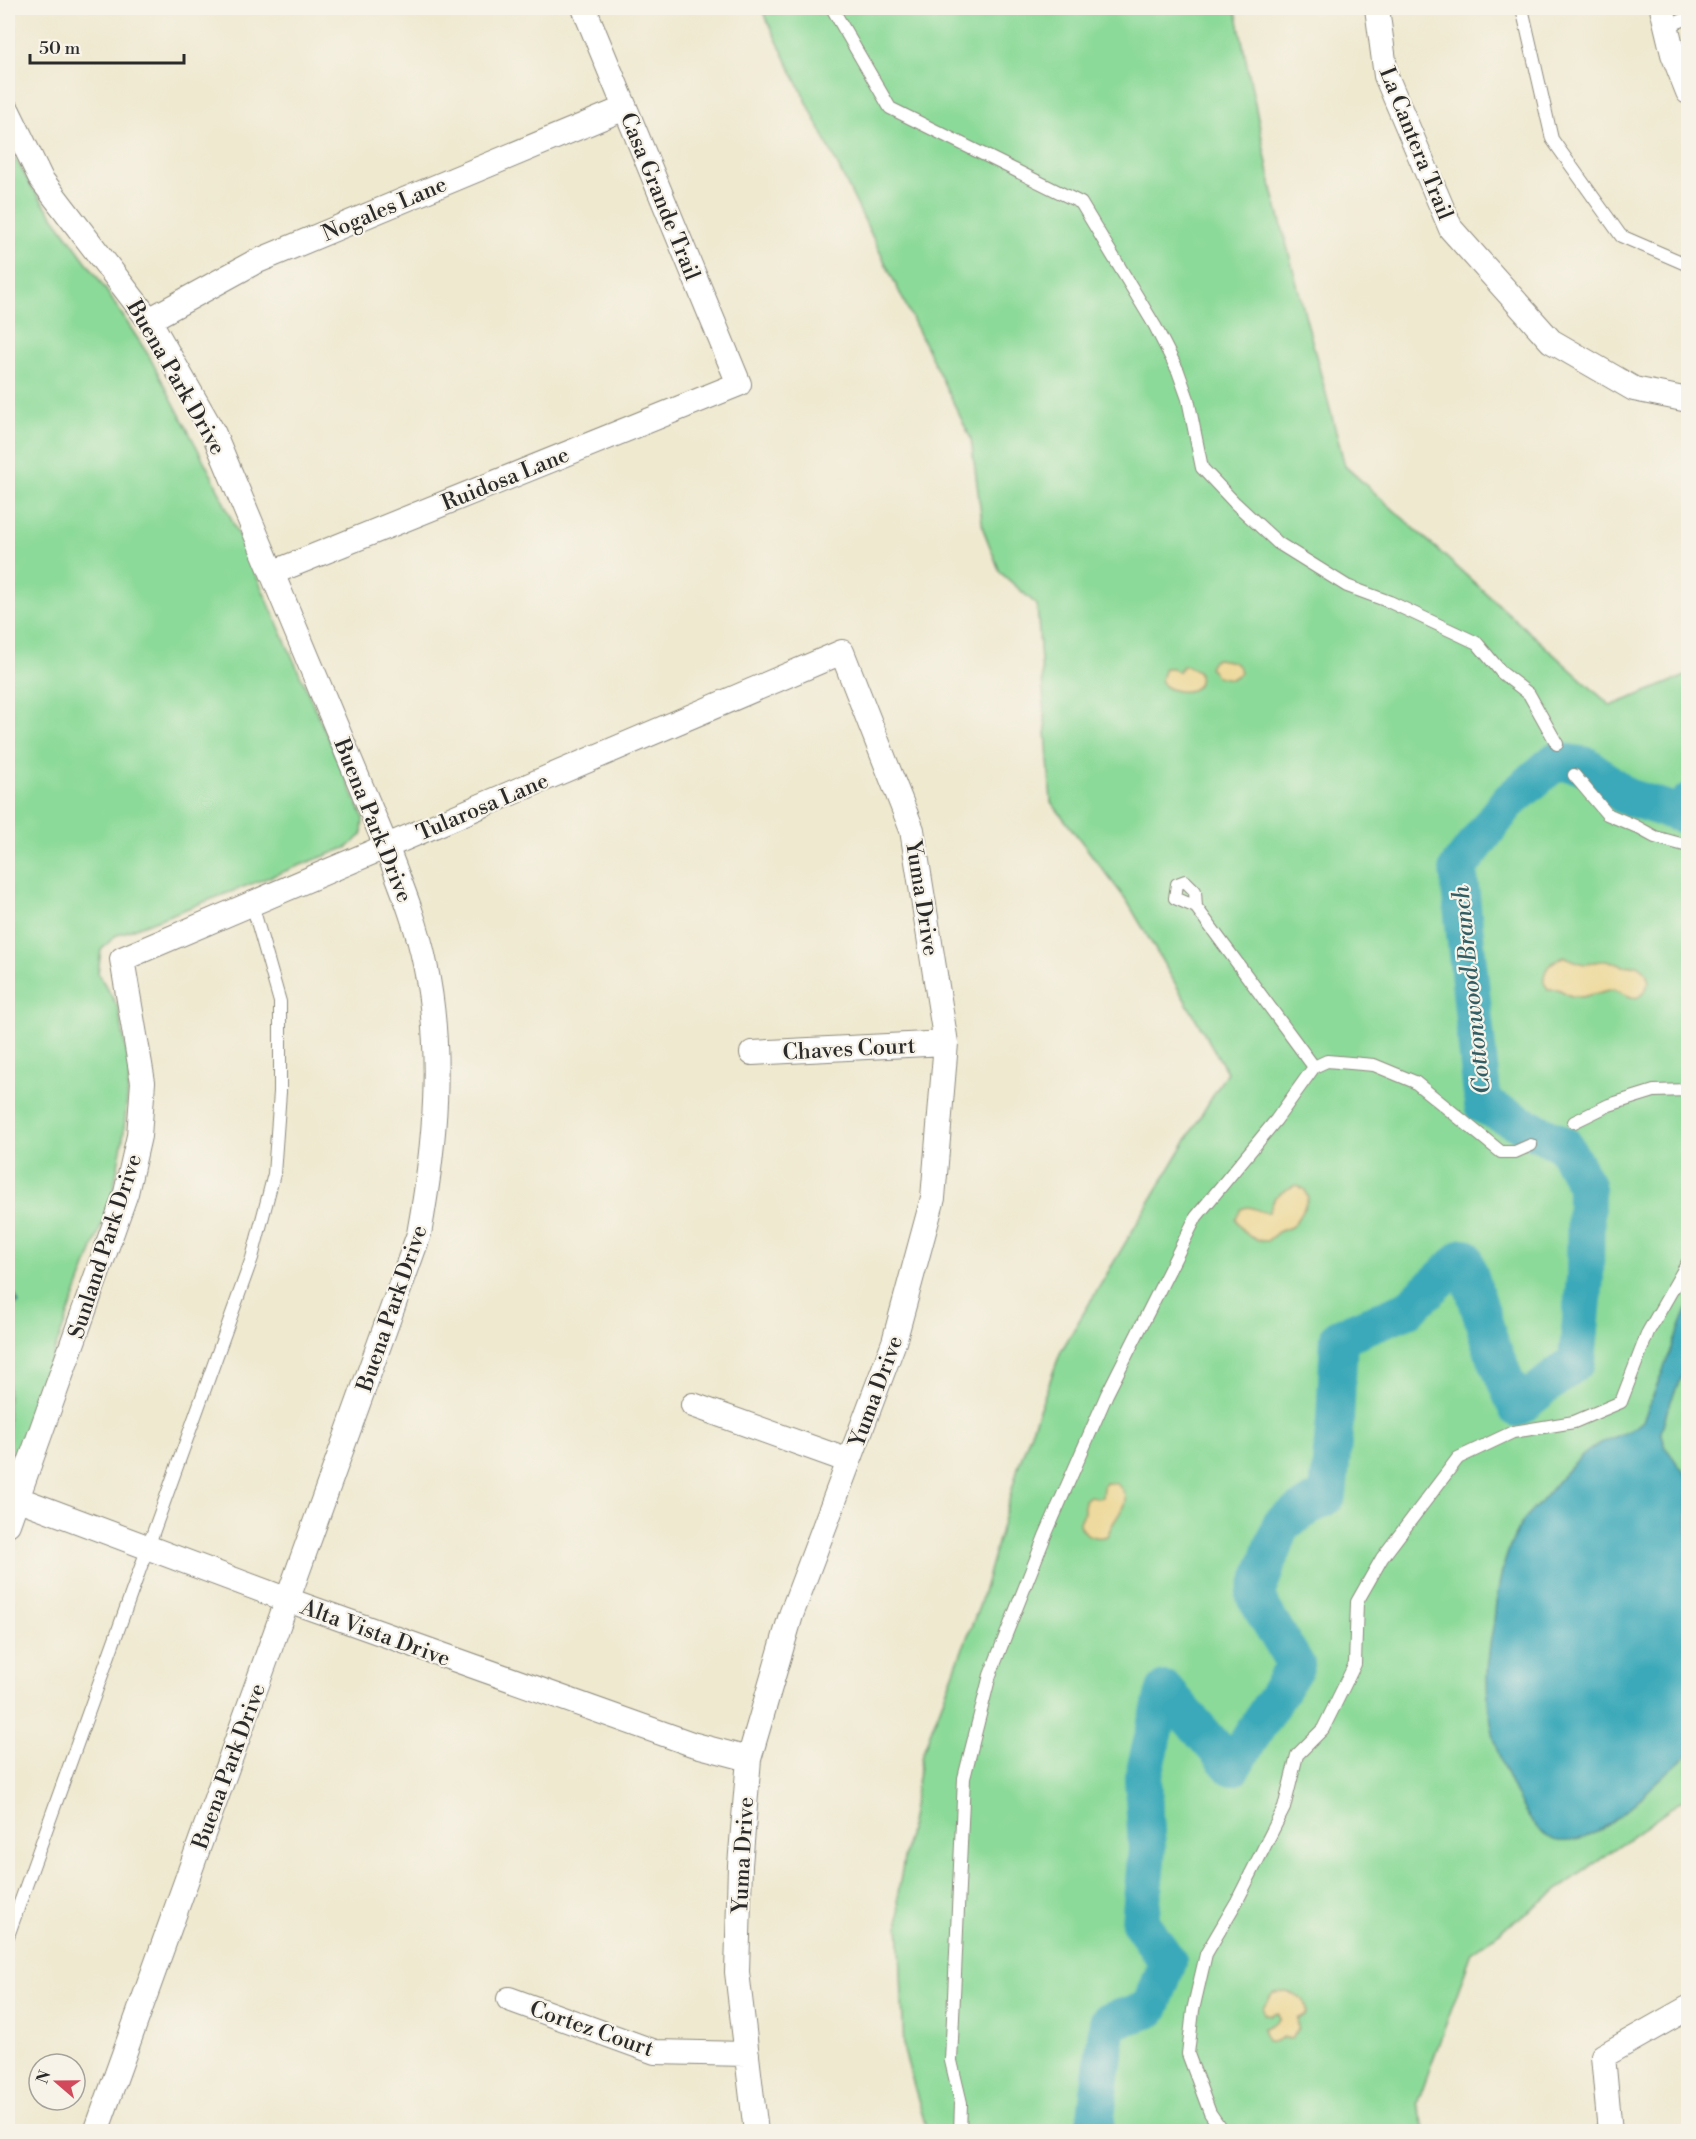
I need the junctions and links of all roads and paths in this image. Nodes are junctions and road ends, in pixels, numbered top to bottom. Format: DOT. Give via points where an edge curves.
graph roads {
  1 [pos="584,8"];
  2 [pos="832,8"];
  3 [pos="1377,8"];
  4 [pos="1522,8"];
  5 [pos="1664,17"];
  6 [pos="1689,18"];
  7 [pos="1689,92"];
  8 [pos="625,108"];
  9 [pos="8,111"];
  10 [pos="1689,265"];
  11 [pos="148,320"];
  12 [pos="739,384"];
  13 [pos="1689,400"];
  14 [pos="272,573"];
  15 [pos="842,652"];
  16 [pos="1557,744"];
  17 [pos="1574,775"];
  18 [pos="386,846"];
  19 [pos="1689,846"];
  20 [pos="252,904"];
  21 [pos="1196,907"];
  22 [pos="122,959"];
  23 [pos="946,1043"];
  24 [pos="752,1053"];
  25 [pos="1314,1067"];
  26 [pos="1689,1090"];
  27 [pos="1574,1122"];
  28 [pos="1531,1145"];
  29 [pos="1689,1262"];
  30 [pos="693,1405"];
  31 [pos="849,1461"];
  32 [pos="12,1497"];
  33 [pos="8,1524"];
  34 [pos="147,1547"];
  35 [pos="288,1600"];
  36 [pos="749,1759"];
  37 [pos="8,1936"];
  38 [pos="509,1999"];
  39 [pos="1689,2008"];
  40 [pos="747,2054"];
  41 [pos="96,2132"];
  42 [pos="756,2132"];
  43 [pos="960,2132"];
  44 [pos="1223,2132"];
  45 [pos="1610,2132"];
  1 -- 8 [label="street, Casa Grande Trail"];
  2 -- 16 [label="lane" via="890,108 1081,203 1178,371 1202,468 1235,503 1278,543 1347,586 1477,643 1502,673 1529,694"];
  3 -- 13 [label="street, La Cantera Trail" via="1386,76 1451,229 1551,341 1634,389"];
  4 -- 10 [label="lane" via="1552,140 1621,236"];
  5 -- 6 [label="lane"];
  5 -- 7 [label="street" via="1673,54"];
  8 -- 11 [label="street, Nogales Lane" via="254,263"];
  8 -- 12 [label="street, Casa Grande Trail"];
  9 -- 11 [label="street, Buena Park Drive" via="41,179"];
  11 -- 14 [label="street, Buena Park Drive" via="214,434"];
  12 -- 14 [label="street, Ruidosa Lane"];
  14 -- 18 [label="street, Buena Park Drive"];
  15 -- 18 [label="street, Tularosa Lane"];
  15 -- 23 [label="street, Yuma Drive" via="912,830"];
  17 -- 19 [label="lane" via="1607,814 1655,837"];
  18 -- 20 [label="street, Tularosa Lane"];
  18 -- 35 [label="street, Buena Park Drive" via="408,904 427,975 435,1032 430,1173 419,1234"];
  20 -- 22 [label="street, Tularosa Lane"];
  20 -- 34 [label="lane" via="280,1002 280,1092 274,1174 252,1258"];
  21 -- 25 [label="lane"];
  22 -- 32 [label="street, Sunland Park Drive" via="143,1082 134,1164"];
  23 -- 24 [label="street, Chaves Court"];
  23 -- 31 [label="street, Yuma Drive" via="933,1198 894,1342"];
  25 -- 28 [label="lane" via="1327,1060 1374,1065 1415,1082 1501,1152 1515,1152"];
  25 -- 43 [label="lane" via="1196,1217 1107,1394 990,1675 964,1778 951,2061 961,2103"];
  26 -- 27 [label="lane" via="1654,1091 1609,1105"];
  29 -- 44 [label="lane" via="1648,1332 1621,1402 1574,1422 1513,1432 1458,1458 1382,1558 1357,1602 1354,1664 1323,1729 1297,1755 1284,1808 1206,1954 1188,2054 1210,2113"];
  30 -- 31 [label="street"];
  31 -- 36 [label="street, Yuma Drive" via="791,1615"];
  32 -- 33 [label="street, Sunland Park Drive"];
  32 -- 34 [label="street, Alta Vista Drive"];
  34 -- 35 [label="street, Alta Vista Drive"];
  34 -- 37 [label="lane"];
  35 -- 36 [label="street, Alta Vista Drive" via="692,1744"];
  35 -- 41 [label="street, Buena Park Drive"];
  36 -- 40 [label="street, Yuma Drive" via="740,1864 737,1972"];
  38 -- 40 [label="street, Cortez Court" via="655,2052"];
  39 -- 45 [label="street" via="1603,2056"];
  40 -- 42 [label="street, Yuma Drive"];
}
